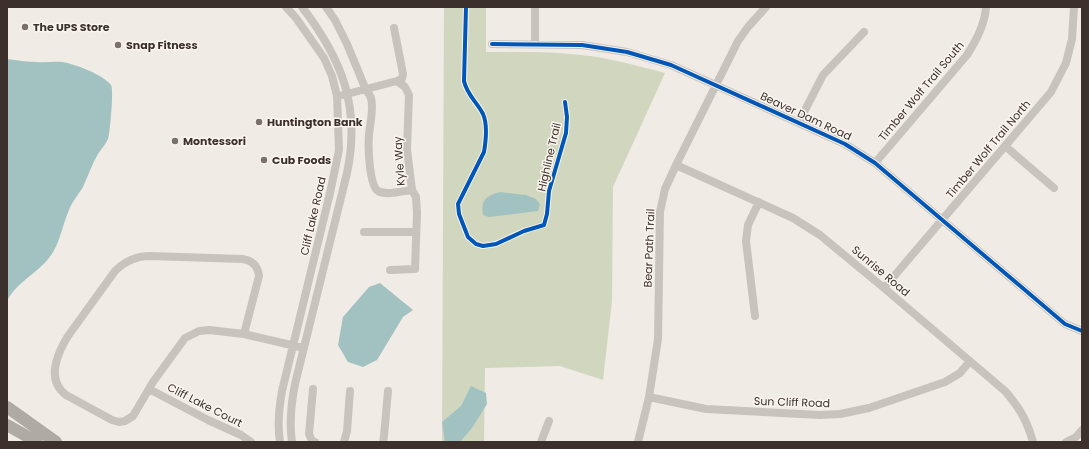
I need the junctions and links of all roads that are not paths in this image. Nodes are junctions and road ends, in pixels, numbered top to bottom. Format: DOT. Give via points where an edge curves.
graph roads {
  1 [pos="286,7"];
  2 [pos="302,7"];
  3 [pos="326,7"];
  4 [pos="535,7"];
  5 [pos="766,7"];
  6 [pos="986,7"];
  7 [pos="1074,7"];
  8 [pos="394,28"];
  9 [pos="864,32"];
  10 [pos="492,44"];
  11 [pos="535,44"];
  12 [pos="397,82"];
  13 [pos="716,85"];
  14 [pos="366,90"];
  15 [pos="348,94"];
  16 [pos="337,96"];
  17 [pos="799,122"];
  18 [pos="1005,146"];
  19 [pos="874,163"];
  20 [pos="676,165"];
  21 [pos="1054,188"];
  22 [pos="412,190"];
  23 [pos="759,202"];
  24 [pos="942,220"];
  25 [pos="364,232"];
  26 [pos="416,232"];
  27 [pos="390,270"];
  28 [pos="884,288"];
  29 [pos="755,316"];
  30 [pos="1082,331"];
  31 [pos="244,334"];
  32 [pos="293,346"];
  33 [pos="304,348"];
  34 [pos="970,361"];
  35 [pos="149,389"];
  36 [pos="313,389"];
  37 [pos="350,391"];
  38 [pos="388,391"];
  39 [pos="648,397"];
  40 [pos="7,407"];
  41 [pos="549,421"];
  42 [pos="7,425"];
  43 [pos="1082,430"];
  44 [pos="37,442"];
  45 [pos="56,442"];
  46 [pos="251,442"];
  47 [pos="280,442"];
  48 [pos="292,442"];
  49 [pos="315,442"];
  50 [pos="344,442"];
  51 [pos="383,442"];
  52 [pos="540,442"];
  53 [pos="638,442"];
  54 [pos="1033,442"];
  55 [pos="1066,442"];
  1 -- 16 [label="street, Cliff Lake Road" via="324,58"];
  2 -- 15 [label="street, Cliff Lake Road" via="327,42"];
  3 -- 14 [label="street" via="348,44"];
  4 -- 11 [label="street"];
  5 -- 13 [label="street, Bear Path Trail" via="738,41"];
  6 -- 19 [label="street, Timber Wolf Trail South" via="976,41 967,55"];
  7 -- 18 [label="street, Timber Wolf Trail North" via="1072,39 1066,63 1051,92"];
  8 -- 12 [label="street" via="403,74 402,79"];
  9 -- 17 [label="street" via="823,75"];
  10 -- 11 [label="street, Beaver Dam Road"];
  11 -- 13 [label="street, Beaver Dam Road" via="582,45 627,52 671,65"];
  12 -- 14 [label="street"];
  12 -- 22 [label="street, Kyle Way" via="406,87 409,95 407,149"];
  13 -- 17 [label="street, Beaver Dam Road"];
  13 -- 20 [label="street, Bear Path Trail"];
  14 -- 15 [label="street"];
  14 -- 22 [label="street" via="371,102 369,146 373,186 382,192 399,193"];
  15 -- 16 [label="street"];
  15 -- 33 [label="street, Cliff Lake Road" via="351,118 350,157"];
  16 -- 32 [label="street, Cliff Lake Road" via="339,150"];
  17 -- 19 [label="street, Beaver Dam Road" via="845,144"];
  18 -- 21 [label="street"];
  18 -- 24 [label="street, Timber Wolf Trail North"];
  19 -- 24 [label="street, Beaver Dam Road"];
  20 -- 23 [label="street, Sunrise Road"];
  20 -- 39 [label="street, Bear Path Trail" via="665,188 660,212 658,339"];
  22 -- 26 [label="street, Kyle Way" via="416,196"];
  23 -- 28 [label="street, Sunrise Road" via="793,218 820,235"];
  23 -- 29 [label="street" via="748,226 746,240"];
  24 -- 28 [label="street, Timber Wolf Trail North"];
  24 -- 30 [label="street, Beaver Dam Road" via="1065,324"];
  25 -- 26 [label="street"];
  26 -- 27 [label="street, Kyle Way" via="415,269"];
  28 -- 34 [label="street, Sunrise Road"];
  31 -- 32 [label="street"];
  31 -- 35 [label="street" via="209,330 190,335 182,342"];
  31 -- 35 [label="street" via="259,276 256,266 250,261 144,256 123,263 111,275 65,341 54,378 66,395 119,422 134,416"];
  32 -- 33 [label="street"];
  32 -- 47 [label="street, Cliff Lake Road" via="279,410"];
  33 -- 48 [label="street, Cliff Lake Road" via="290,409"];
  34 -- 39 [label="street, Sun Cliff Road" via="960,373 945,382 869,408 840,414 706,408"];
  34 -- 54 [label="street, Sunrise Road" via="1005,391 1017,405 1028,425"];
  35 -- 46 [label="street, Cliff Lake Court"];
  36 -- 49 [label="street" via="309,434 312,442"];
  37 -- 50 [label="street"];
  38 -- 51 [label="street"];
  39 -- 53 [label="street, Bear Path Trail"];
  40 -- 45 [label="highway"];
  41 -- 52 [label="street"];
  42 -- 44 [label="highway"];
  43 -- 55 [label="street"];
}
